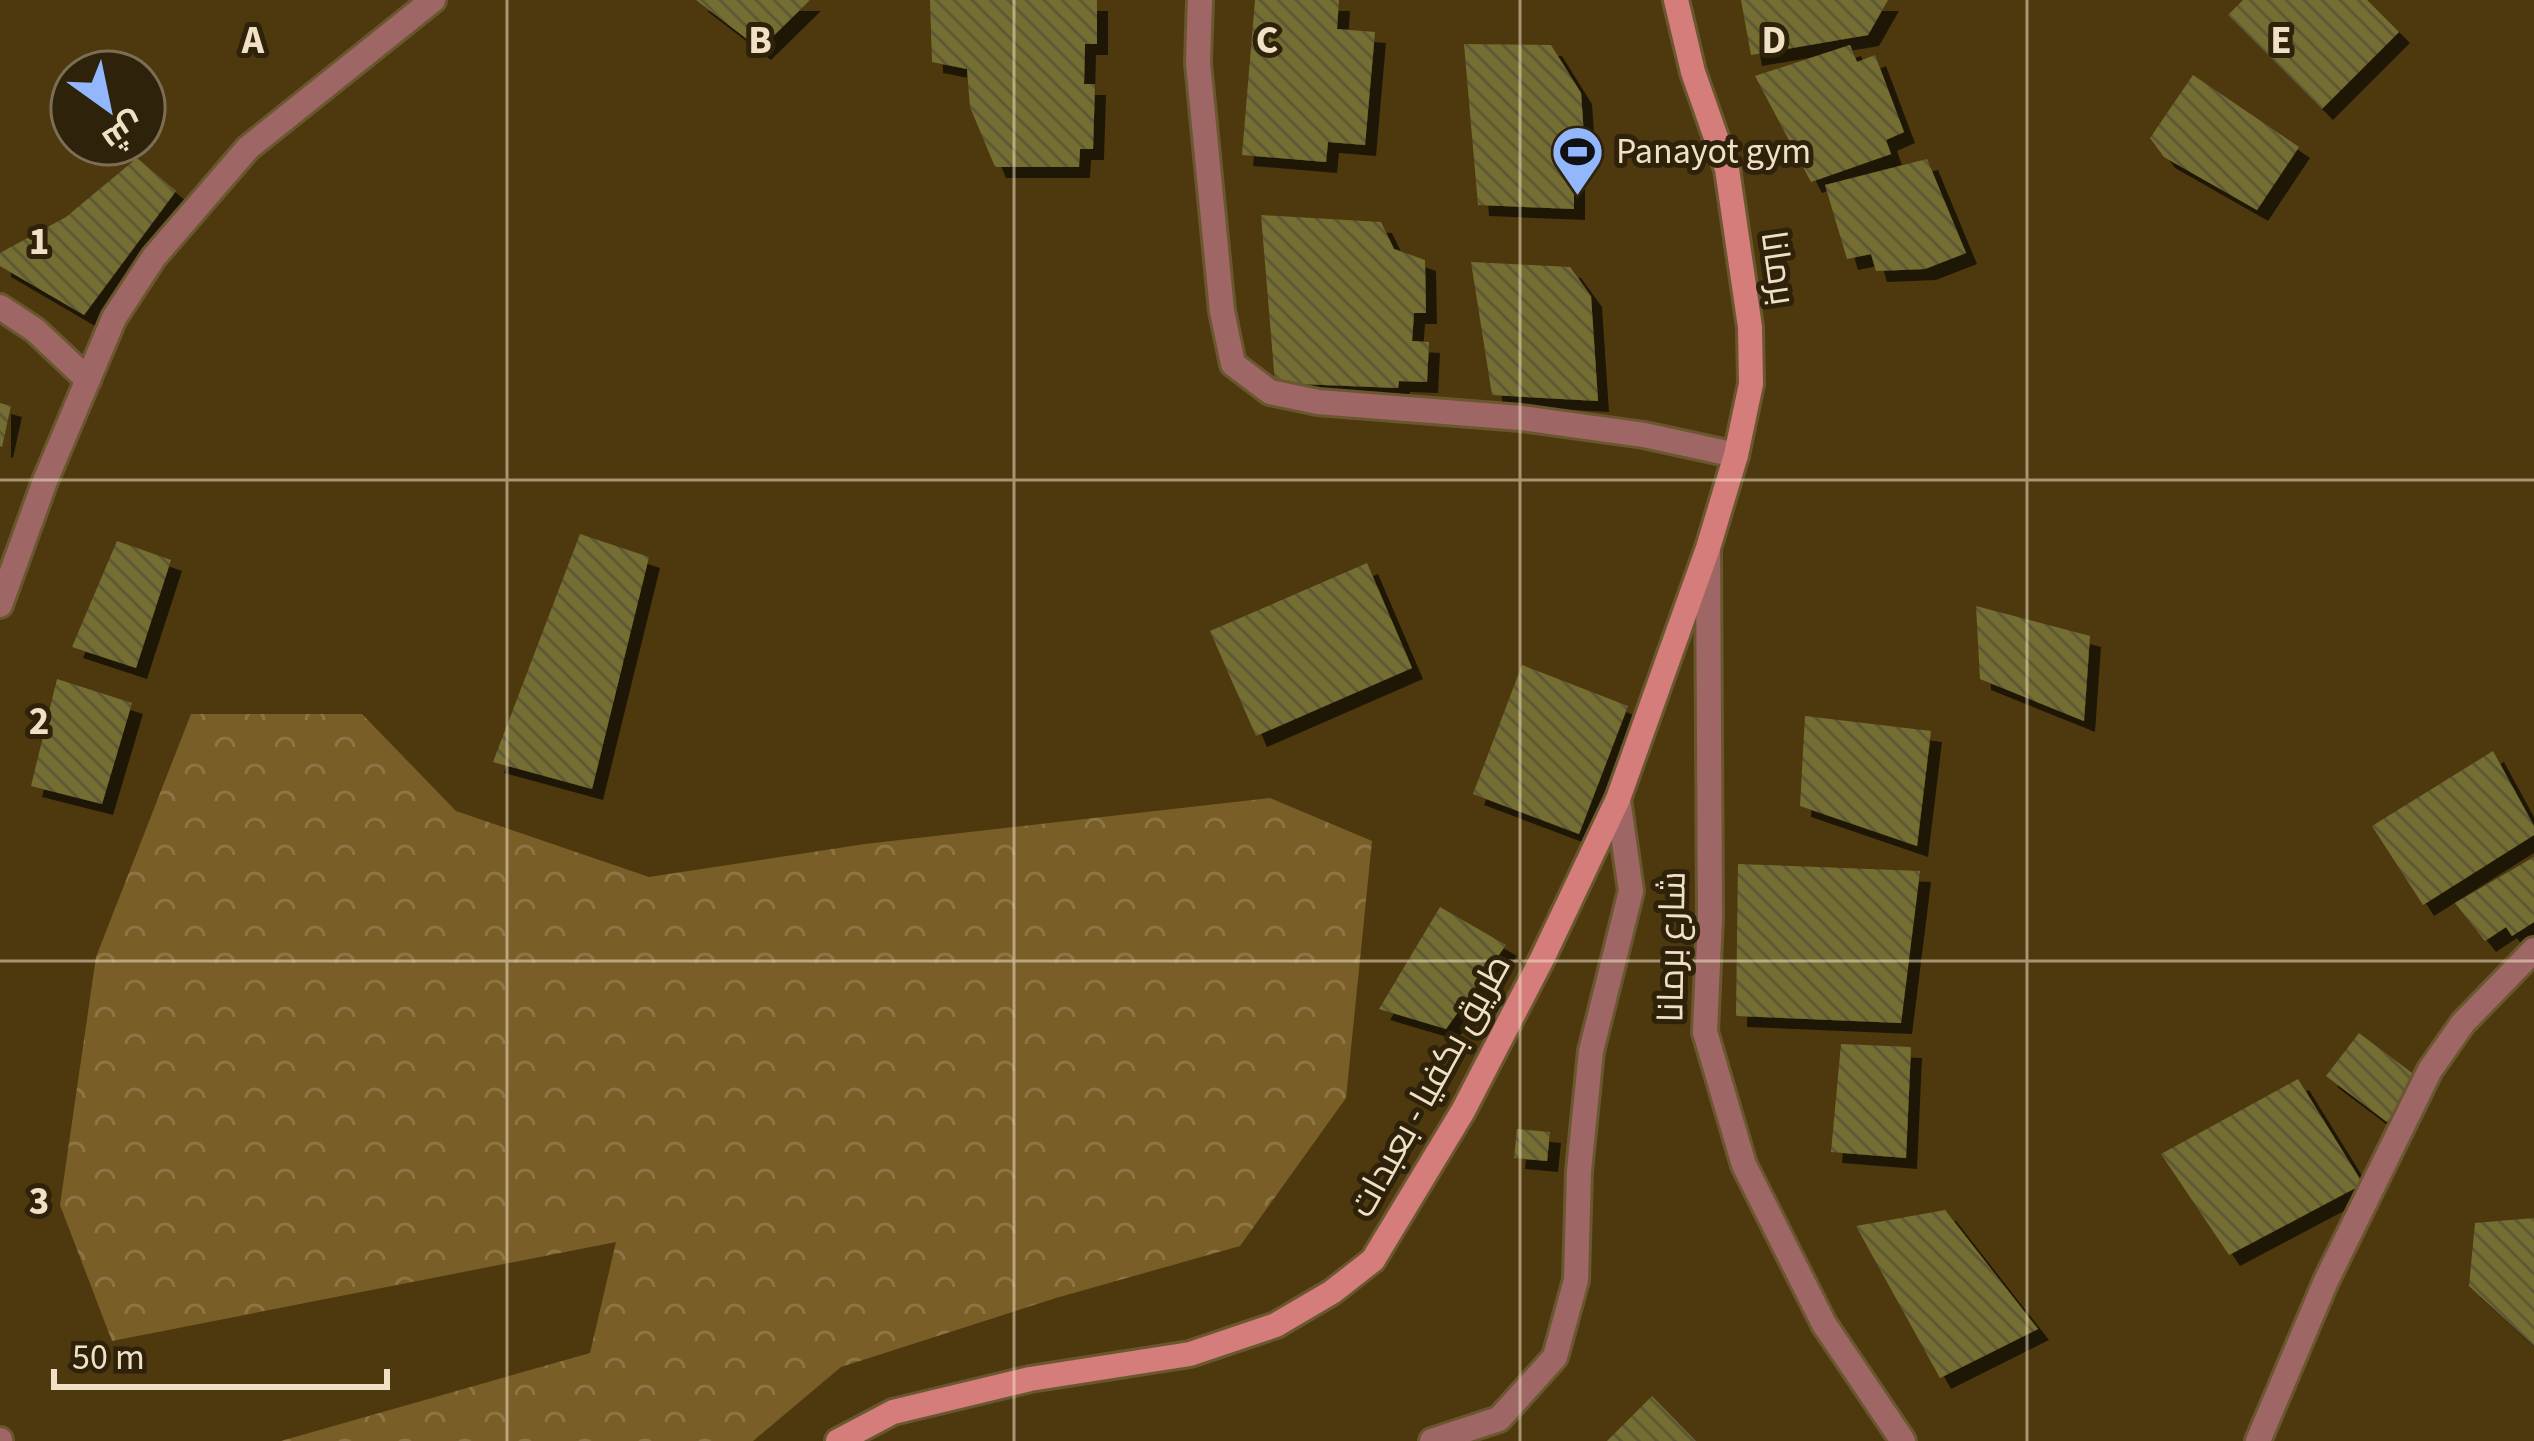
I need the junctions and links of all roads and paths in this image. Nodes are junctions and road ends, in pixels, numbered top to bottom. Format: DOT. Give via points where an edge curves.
graph roads {
  1 [pos="433,0"];
  2 [pos="1200,0"];
  3 [pos="1676,0"];
  4 [pos="0,307"];
  5 [pos="88,380"];
  6 [pos="1736,455"];
  7 [pos="1708,548"];
  8 [pos="0,605"];
  9 [pos="1618,799"];
  10 [pos="2534,950"];
  11 [pos="838,1441"];
  12 [pos="1432,1441"];
  13 [pos="1903,1441"];
  14 [pos="2258,1441"];
  1 -- 5 [label="street" via="248,148 199,201 114,318"];
  2 -- 6 [label="street" via="1198,63 1233,364 1270,392 1318,402 1521,418"];
  3 -- 6 [label="main road, برمانا" via="1727,169 1750,327 1750,384"];
  4 -- 5 [label="street"];
  5 -- 8 [label="street"];
  6 -- 7 [label="main road, برمانا"];
  7 -- 9 [label="main road, طريق بكفيا - بعبدات"];
  7 -- 13 [label="street, شارع برمانا" via="1705,1032 1744,1165 1824,1324"];
  9 -- 11 [label="main road, طريق بكفيا - بعبدات" via="1463,1111 1373,1259 1276,1325 1190,1354 1030,1379 893,1412"];
  9 -- 12 [label="street" via="1631,891 1591,1051 1576,1280 1555,1357 1499,1419"];
  10 -- 14 [label="street" via="2430,1070"];
}
